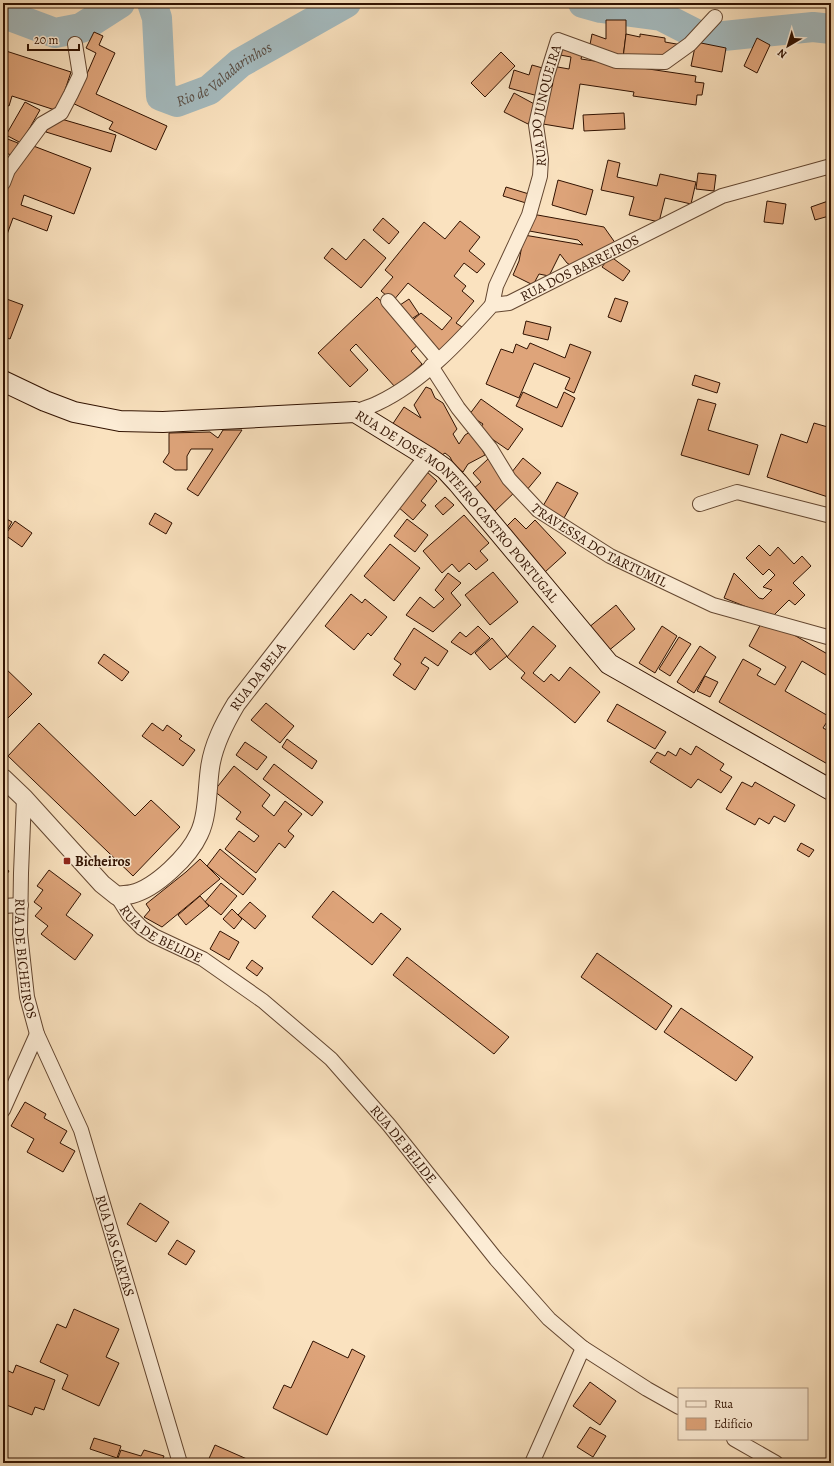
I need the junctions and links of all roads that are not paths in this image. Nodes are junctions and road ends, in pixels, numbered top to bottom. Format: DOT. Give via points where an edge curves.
graph roads {
  1 [pos="715,17"];
  2 [pos="75,44"];
  3 [pos="831,166"];
  4 [pos="3,183"];
  5 [pos="388,301"];
  6 [pos="492,305"];
  7 [pos="435,363"];
  8 [pos="3,381"];
  9 [pos="354,412"];
  10 [pos="428,456"];
  11 [pos="700,504"];
  12 [pos="831,516"];
  13 [pos="831,638"];
  14 [pos="3,778"];
  15 [pos="831,790"];
  16 [pos="24,798"];
  17 [pos="117,896"];
  18 [pos="3,906"];
  19 [pos="21,906"];
  20 [pos="37,1034"];
  21 [pos="3,1110"];
  22 [pos="583,1348"];
  23 [pos="678,1406"];
  24 [pos="736,1440"];
  25 [pos="180,1463"];
  26 [pos="532,1463"];
  27 [pos="776,1463"];
  1 -- 6 [label="street, RUA DO JUNQUEIRA" via="690,44 665,62 616,61 558,40 536,125 540,176 529,215 496,286"];
  2 -- 4 [label="street" via="80,75 72,94 61,113 42,124 8,170"];
  3 -- 6 [label="street, RUA DOS BARREIROS" via="722,196 509,303"];
  5 -- 7 [label="street, TRAVESSA DO TARTUMIL"];
  6 -- 7 [label="street" via="455,346"];
  7 -- 9 [label="street" via="400,391"];
  7 -- 13 [label="street, TRAVESSA DO TARTUMIL" via="458,408 490,448 509,479 538,510 610,556 713,604"];
  8 -- 9 [label="main road, RUA DE JOSÉ MONTEIRO CASTRO PORTUGAL" via="74,412 120,421 163,422"];
  9 -- 10 [label="main road, RUA DE JOSÉ MONTEIRO CASTRO PORTUGAL"];
  10 -- 15 [label="main road, RUA DE JOSÉ MONTEIRO CASTRO PORTUGAL" via="458,483 609,664"];
  10 -- 17 [label="street, RUA DA BELA" via="236,704 217,739 200,834 187,854 150,886"];
  11 -- 12 [label="street" via="737,492"];
  14 -- 16 [label="street"];
  16 -- 17 [label="street" via="102,884"];
  16 -- 19 [label="street, RUA DE BICHEIROS"];
  17 -- 22 [label="street, RUA DE BELIDE" via="129,915 142,928 209,963 263,1001 331,1059 389,1125 496,1259 549,1319"];
  18 -- 19 [label="street"];
  19 -- 20 [label="street, RUA DE BICHEIROS" via="20,933 27,997"];
  20 -- 21 [label="street, RUA DE BICHEIROS"];
  20 -- 25 [label="street, RUA DAS CARTAS" via="81,1130"];
  22 -- 23 [label="street, RUA DE BELIDE"];
  22 -- 26 [label="street"];
  24 -- 27 [label="street"];
}
